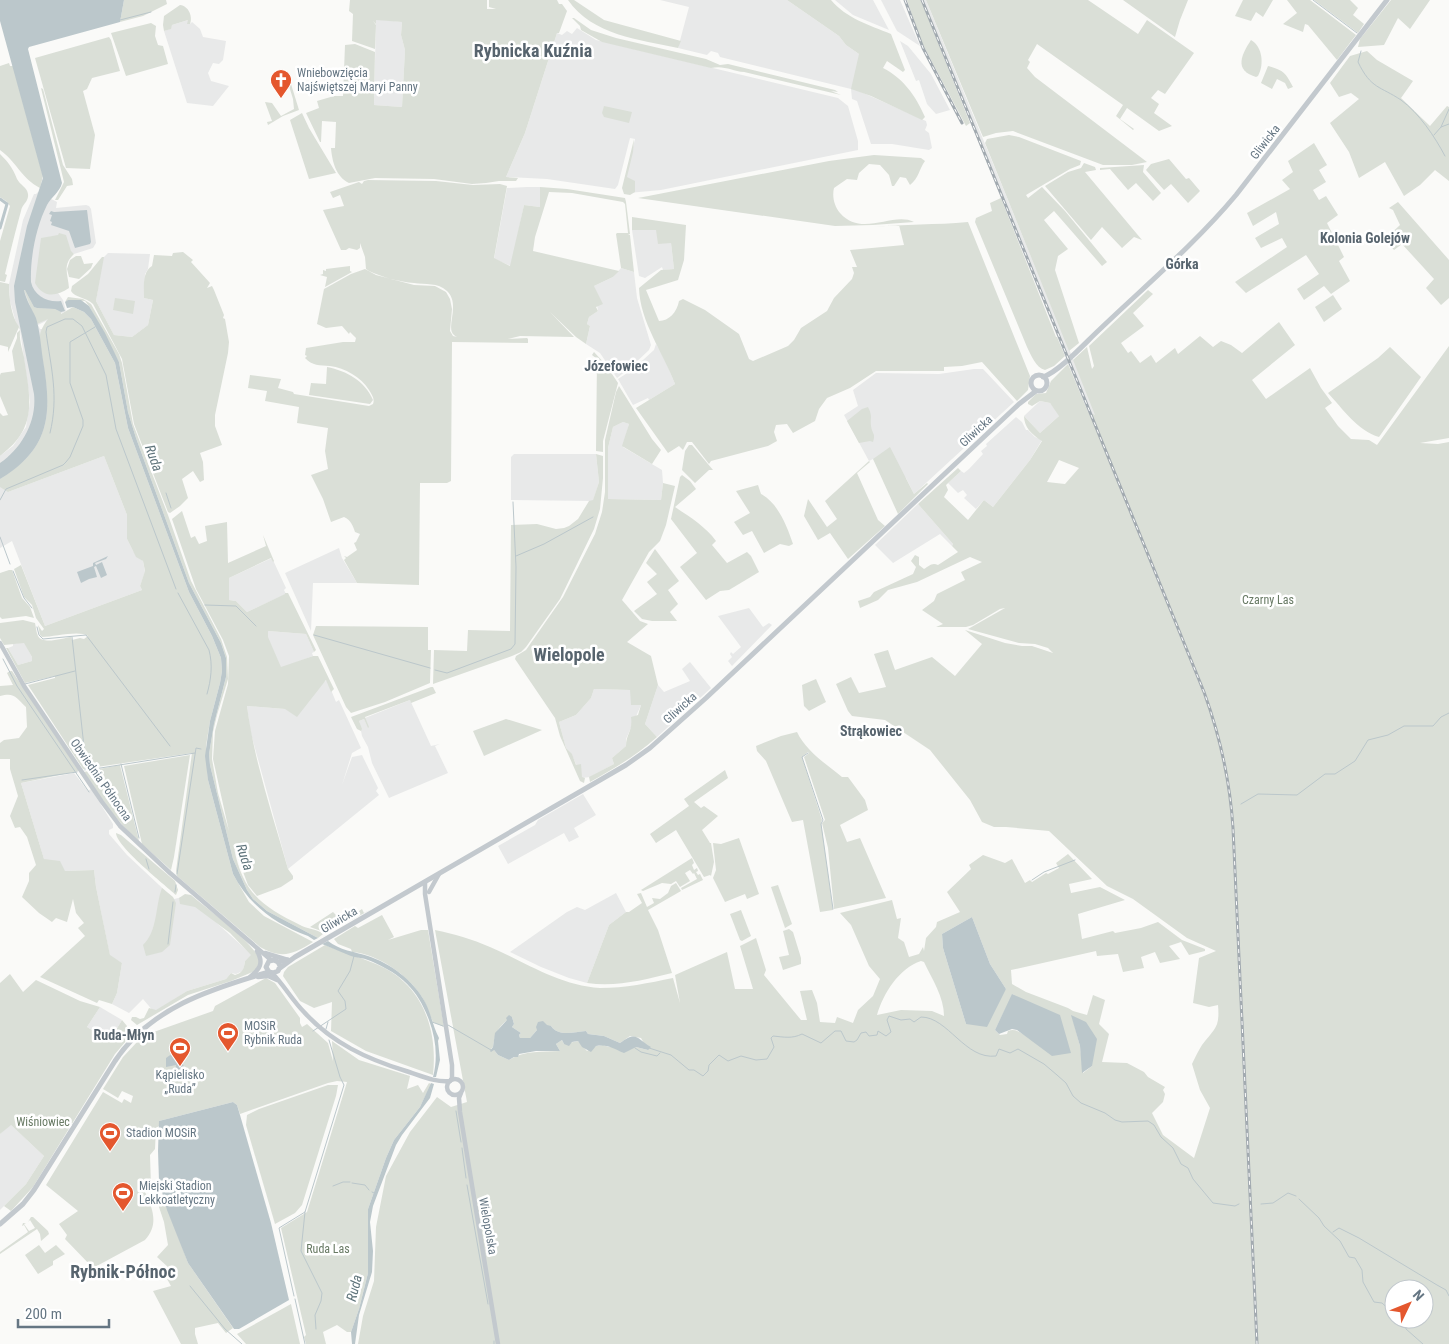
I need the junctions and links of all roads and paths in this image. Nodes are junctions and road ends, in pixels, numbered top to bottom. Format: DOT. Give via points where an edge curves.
graph roads {
  1 [pos="1387,0"];
  2 [pos="1045,379"];
  3 [pos="1034,389"];
  4 [pos="0,643"];
  5 [pos="440,873"];
  6 [pos="425,882"];
  7 [pos="416,888"];
  8 [pos="427,892"];
  9 [pos="255,947"];
  10 [pos="295,957"];
  11 [pos="288,960"];
  12 [pos="272,968"];
  13 [pos="249,977"];
  14 [pos="280,982"];
  15 [pos="284,987"];
  16 [pos="452,1065"];
  17 [pos="459,1080"];
  18 [pos="438,1081"];
  19 [pos="451,1081"];
  20 [pos="448,1089"];
  21 [pos="460,1092"];
  22 [pos="452,1094"];
  23 [pos="460,1112"];
  24 [pos="0,1224"];
  25 [pos="498,1344"];
  1 -- 2 [label="main road, Gliwicka" via="1218,216"];
  2 -- 3 [label="main road" via="1041,391"];
  2 -- 3 [label="main road" via="1034,377 1031,382"];
  3 -- 5 [label="main road, Gliwicka" via="650,748 626,766"];
  4 -- 9 [label="main road, Obwiednia Północna" via="22,682 120,826"];
  5 -- 6 [label="main road, Gliwicka"];
  5 -- 8 [label="main road"];
  6 -- 7 [label="main road, Gliwicka"];
  6 -- 8 [label="main road"];
  7 -- 8 [label="main road"];
  7 -- 10 [label="main road, Gliwicka"];
  8 -- 16 [label="main road"];
  9 -- 11 [label="main road"];
  9 -- 12 [label="main road, Obwiednia Północna"];
  9 -- 13 [label="main road" via="262,963"];
  10 -- 11 [label="main road, Gliwicka"];
  10 -- 12 [label="main road, Gliwicka"];
  11 -- 12 [label="main road, Gliwicka" via="278,962"];
  12 -- 13 [label="main road, Gliwicka"];
  12 -- 14 [label="main road, Obwiednia Północna"];
  12 -- 15 [label="main road, Obwiednia Północna"];
  13 -- 14 [label="main road" via="268,976"];
  13 -- 24 [label="main road, Gliwicka" via="179,1004 153,1020 132,1039 34,1190 24,1204"];
  14 -- 15 [label="main road, Obwiednia Północna"];
  15 -- 18 [label="main road, Obwiednia Północna" via="308,1017 338,1042 373,1060"];
  16 -- 17 [label="main road"];
  16 -- 19 [label="main road"];
  17 -- 19 [label="main road"];
  17 -- 21 [label="main road" via="463,1085"];
  18 -- 19 [label="main road, Obwiednia Północna"];
  18 -- 20 [label="main road, Obwiednia Północna"];
  19 -- 20 [label="main road"];
  20 -- 22 [label="main road"];
  21 -- 22 [label="main road"];
  21 -- 23 [label="main road, Wielopolska"];
  22 -- 23 [label="main road, Wielopolska"];
  23 -- 25 [label="main road, Wielopolska"];
}
